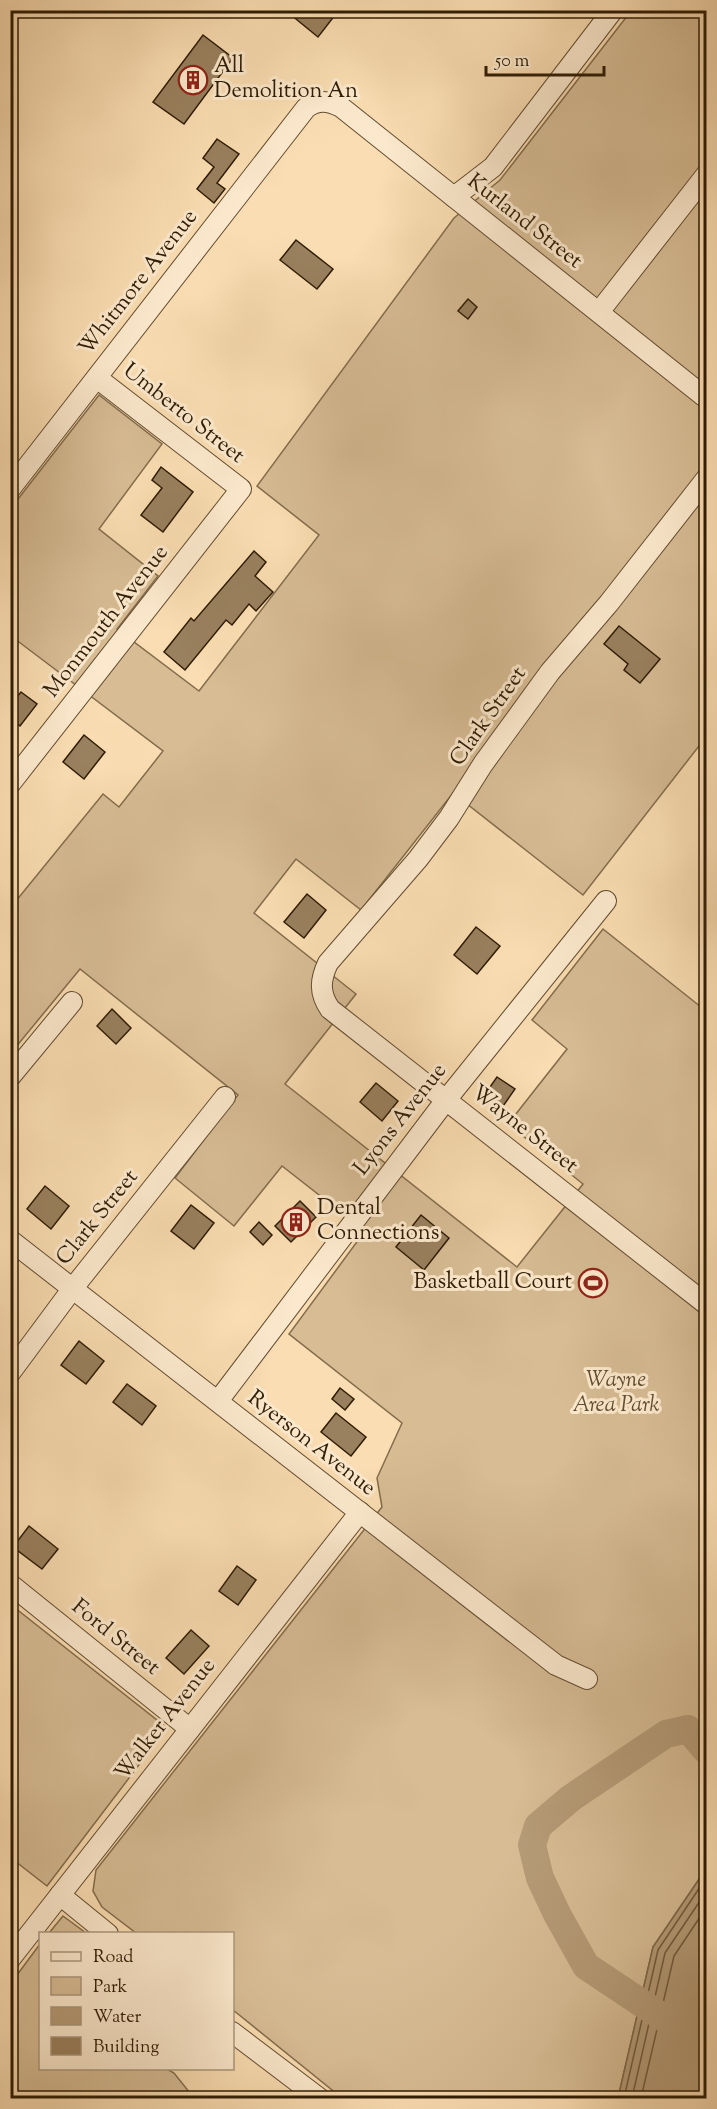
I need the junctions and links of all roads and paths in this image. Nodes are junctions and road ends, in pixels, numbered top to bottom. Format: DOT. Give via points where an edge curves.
graph roads {
  1 [pos="613,10"];
  2 [pos="306,108"];
  3 [pos="706,175"];
  4 [pos="454,197"];
  5 [pos="599,312"];
  6 [pos="97,378"];
  7 [pos="706,398"];
  8 [pos="706,479"];
  9 [pos="10,489"];
  10 [pos="241,489"];
  11 [pos="14,771"];
  12 [pos="606,901"];
  13 [pos="321,988"];
  14 [pos="72,1002"];
  15 [pos="10,1077"];
  16 [pos="225,1096"];
  17 [pos="446,1100"];
  18 [pos="10,1240"];
  19 [pos="73,1288"];
  20 [pos="706,1304"];
  21 [pos="10,1372"];
  22 [pos="218,1401"];
  23 [pos="360,1512"];
  24 [pos="10,1584"];
  25 [pos="586,1678"];
  26 [pos="189,1729"];
  27 [pos="60,1895"];
  28 [pos="106,1932"];
  29 [pos="10,1959"];
  30 [pos="234,2034"];
  31 [pos="319,2098"];
  1 -- 4 [label="street" via="499,161"];
  2 -- 4 [label="street, Kurland Street" via="323,101 341,107"];
  2 -- 6 [label="street, Whitmore Avenue"];
  3 -- 5 [label="street"];
  4 -- 5 [label="street, Kurland Street"];
  5 -- 7 [label="street, Kurland Street"];
  6 -- 9 [label="street, Whitmore Avenue"];
  6 -- 10 [label="street, Umberto Street"];
  8 -- 13 [label="street, Clark Street" via="544,680 418,859 328,963"];
  10 -- 11 [label="street, Monmouth Avenue"];
  12 -- 17 [label="street, Lyons Avenue"];
  13 -- 17 [label="street, Wayne Street" via="330,1009"];
  14 -- 15 [label="street"];
  16 -- 19 [label="street, Clark Street"];
  17 -- 20 [label="street, Wayne Street"];
  17 -- 22 [label="street, Lyons Avenue"];
  18 -- 19 [label="street, Ryerson Avenue"];
  19 -- 21 [label="street, Clark Street"];
  19 -- 22 [label="street, Ryerson Avenue"];
  22 -- 23 [label="street, Ryerson Avenue"];
  23 -- 25 [label="street, Ryerson Avenue" via="556,1665"];
  23 -- 26 [label="street, Walker Avenue"];
  24 -- 26 [label="street, Ford Street"];
  26 -- 27 [label="street, Walker Avenue"];
  27 -- 28 [label="street"];
  27 -- 29 [label="street, Walker Avenue"];
  30 -- 31 [label="street"];
}
